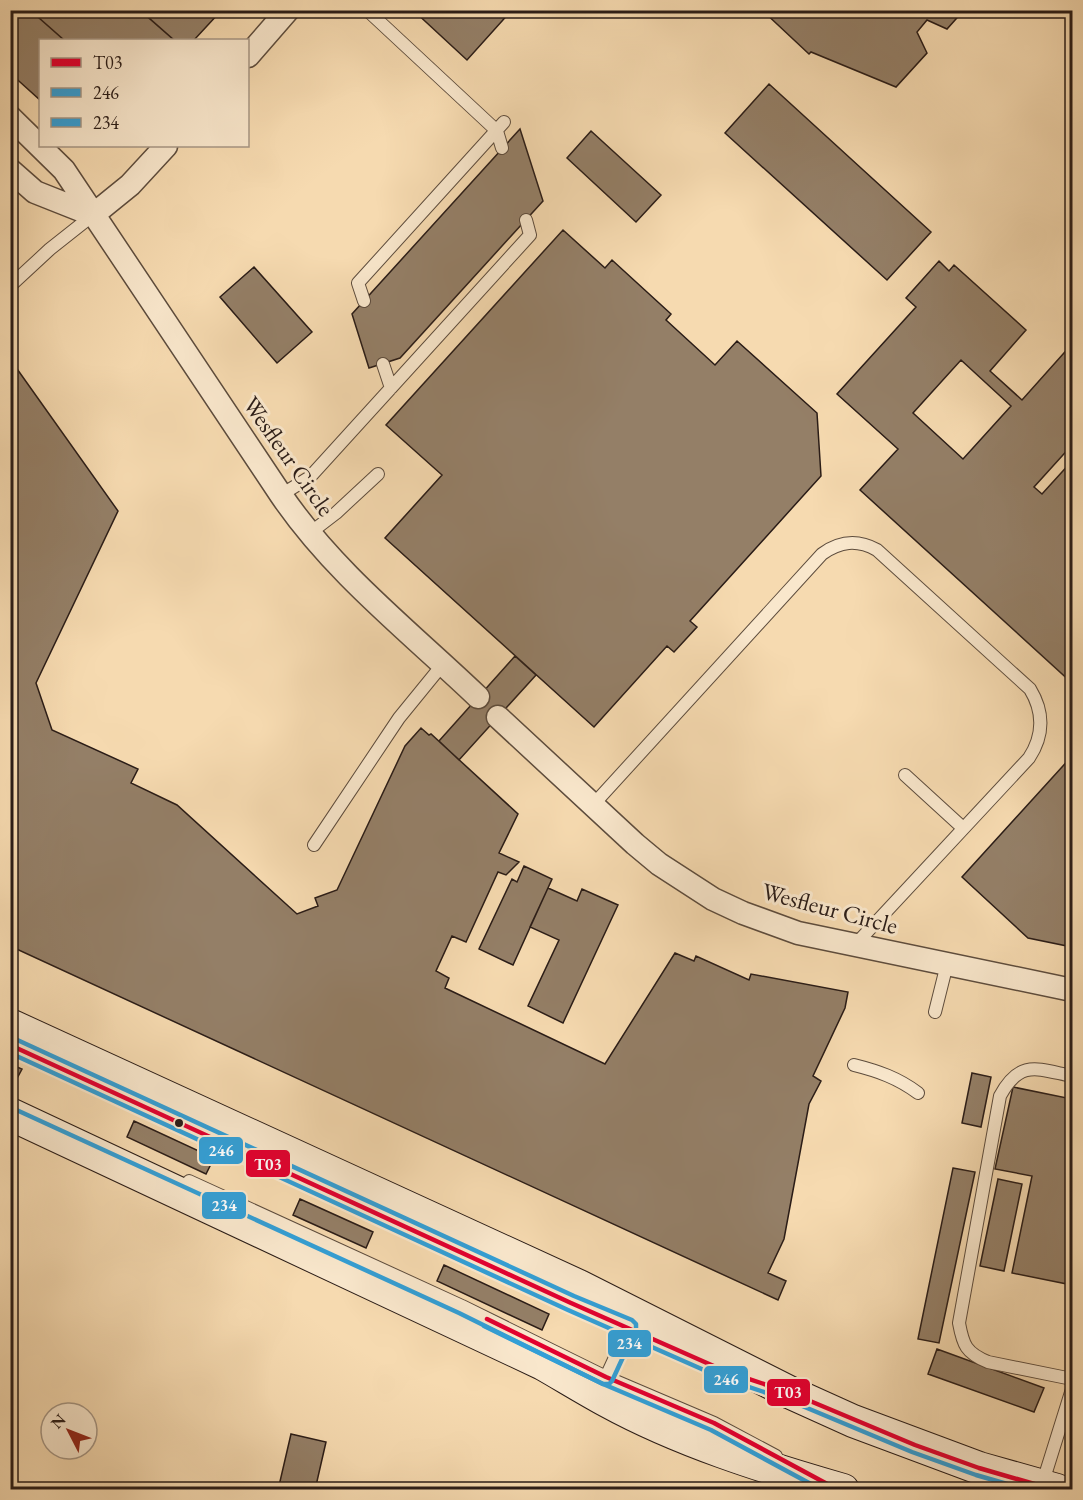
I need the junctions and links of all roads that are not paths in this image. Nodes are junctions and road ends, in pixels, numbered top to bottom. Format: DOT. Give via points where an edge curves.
graph roads {
  1 [pos="288,10"];
  2 [pos="367,10"];
  3 [pos="249,55"];
  4 [pos="10,117"];
  5 [pos="501,127"];
  6 [pos="39,145"];
  7 [pos="41,147"];
  8 [pos="165,147"];
  9 [pos="502,148"];
  10 [pos="10,170"];
  11 [pos="93,215"];
  12 [pos="526,220"];
  13 [pos="10,286"];
  14 [pos="364,301"];
  15 [pos="383,364"];
  16 [pos="391,388"];
  17 [pos="378,474"];
  18 [pos="281,495"];
  19 [pos="310,533"];
  20 [pos="443,664"];
  21 [pos="478,698"];
  22 [pos="498,717"];
  23 [pos="905,775"];
  24 [pos="593,805"];
  25 [pos="963,828"];
  26 [pos="314,845"];
  27 [pos="855,945"];
  28 [pos="947,964"];
  29 [pos="1072,990"];
  30 [pos="935,1012"];
  31 [pos="10,1025"];
  32 [pos="10,1046"];
  33 [pos="854,1065"];
  34 [pos="1072,1076"];
  35 [pos="918,1093"];
  36 [pos="10,1099"];
  37 [pos="10,1114"];
  38 [pos="629,1327"];
  39 [pos="606,1377"];
  40 [pos="1072,1379"];
  41 [pos="1072,1389"];
  42 [pos="791,1393"];
  43 [pos="837,1488"];
  44 [pos="1049,1488"];
  1 -- 3 [label="street"];
  2 -- 5 [label="lane"];
  4 -- 6 [label="street, Wesfleur Circle"];
  5 -- 9 [label="lane"];
  5 -- 14 [label="lane" via="358,283"];
  7 -- 11 [label="street, Wesfleur Circle" via="64,170"];
  8 -- 11 [label="street" via="130,185"];
  10 -- 11 [label="street" via="35,192"];
  11 -- 13 [label="lane"];
  11 -- 18 [label="street, Wesfleur Circle"];
  12 -- 16 [label="lane" via="530,235"];
  15 -- 16 [label="lane"];
  16 -- 18 [label="lane" via="310,477"];
  17 -- 19 [label="lane"];
  18 -- 19 [label="street, Wesfleur Circle"];
  19 -- 20 [label="street, Wesfleur Circle" via="356,584"];
  20 -- 21 [label="street, Wesfleur Circle"];
  20 -- 26 [label="lane" via="399,718"];
  22 -- 24 [label="street, Wesfleur Circle"];
  23 -- 25 [label="lane"];
  24 -- 25 [label="lane" via="822,554 841,544 856,542 877,550 1023,681 1040,708 1040,734 1029,758"];
  24 -- 27 [label="street, Wesfleur Circle" via="660,864 713,899 773,925"];
  25 -- 27 [label="lane"];
  27 -- 28 [label="street, Wesfleur Circle"];
  28 -- 29 [label="street, Wesfleur Circle"];
  28 -- 30 [label="lane"];
  31 -- 42 [label="main road" via="579,1287"];
  32 -- 38 [label="lane"];
  33 -- 35 [label="lane" via="885,1073"];
  34 -- 40 [label="lane" via="1027,1069 1016,1073 1000,1096 959,1323 965,1347 976,1357"];
  36 -- 39 [label="lane" via="462,1306"];
  37 -- 43 [label="main road" via="543,1364 650,1421 709,1447"];
  38 -- 39 [label="lane"];
  38 -- 42 [label="lane" via="726,1371"];
  39 -- 43 [label="lane" via="714,1423"];
  41 -- 44 [label="lane"];
  42 -- 44 [label="main road" via="915,1445"];
}
